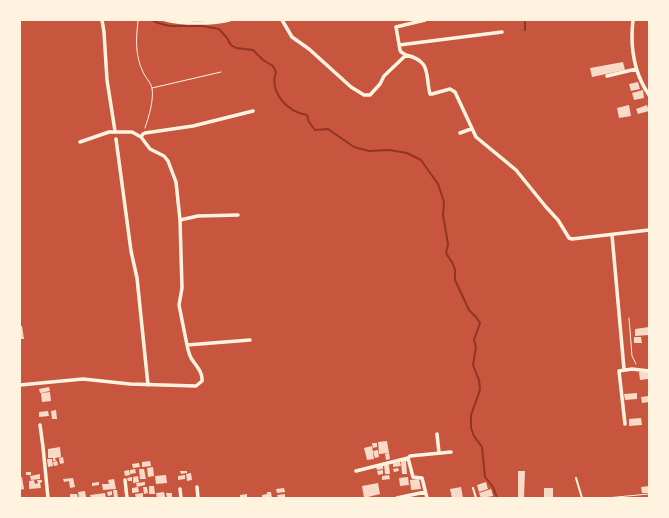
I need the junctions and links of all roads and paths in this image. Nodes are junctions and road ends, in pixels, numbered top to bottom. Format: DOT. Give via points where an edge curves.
graph roads {
  1 [pos="102,20"];
  2 [pos="140,20"];
  3 [pos="166,20"];
  4 [pos="229,20"];
  5 [pos="282,20"];
  6 [pos="425,20"];
  7 [pos="633,20"];
  8 [pos="186,21"];
  9 [pos="502,32"];
  10 [pos="399,45"];
  11 [pos="406,55"];
  12 [pos="636,69"];
  13 [pos="221,72"];
  14 [pos="607,76"];
  15 [pos="152,88"];
  16 [pos="649,95"];
  17 [pos="253,111"];
  18 [pos="471,129"];
  19 [pos="115,132"];
  20 [pos="460,133"];
  21 [pos="142,135"];
  22 [pos="116,139"];
  23 [pos="80,142"];
  24 [pos="238,215"];
  25 [pos="180,220"];
  26 [pos="649,230"];
  27 [pos="612,235"];
  28 [pos="629,318"];
  29 [pos="250,340"];
  30 [pos="187,345"];
  31 [pos="624,369"];
  32 [pos="636,369"];
  33 [pos="649,371"];
  34 [pos="20,385"];
  35 [pos="148,385"];
  36 [pos="625,424"];
  37 [pos="40,425"];
  38 [pos="437,434"];
  39 [pos="451,452"];
  40 [pos="439,453"];
  41 [pos="408,458"];
  42 [pos="356,471"];
  43 [pos="576,478"];
  44 [pos="125,480"];
  45 [pos="198,487"];
  46 [pos="472,488"];
  47 [pos="180,489"];
  48 [pos="425,492"];
  49 [pos="649,494"];
  50 [pos="48,498"];
  51 [pos="127,498"];
  52 [pos="181,498"];
  53 [pos="198,498"];
  54 [pos="397,498"];
  55 [pos="427,498"];
  56 [pos="476,498"];
  57 [pos="582,498"];
  58 [pos="606,498"];
  1 -- 19 [label="street"];
  2 -- 15 [label="path" via="136,38 136,57"];
  3 -- 8 [label="street"];
  4 -- 8 [label="street" via="218,23"];
  5 -- 11 [label="street" via="292,37 309,49 351,88 367,96"];
  6 -- 10 [label="street" via="397,26"];
  7 -- 12 [label="street" via="632,39"];
  9 -- 10 [label="street"];
  10 -- 11 [label="street" via="401,52"];
  11 -- 18 [label="street" via="417,59 426,68 430,94 450,89 455,92"];
  12 -- 14 [label="street"];
  12 -- 16 [label="street"];
  13 -- 15 [label="path"];
  15 -- 21 [label="path" via="151,104"];
  17 -- 21 [label="street" via="194,126"];
  18 -- 20 [label="street"];
  18 -- 27 [label="street" via="477,138 516,170 558,220 569,238"];
  19 -- 21 [label="street"];
  19 -- 23 [label="street"];
  21 -- 25 [label="street" via="150,149 168,161 176,182"];
  22 -- 35 [label="street" via="137,278"];
  24 -- 25 [label="street" via="198,216"];
  25 -- 30 [label="street" via="182,288 179,305"];
  26 -- 27 [label="street"];
  27 -- 31 [label="street"];
  28 -- 32 [label="path" via="632,356 636,362"];
  29 -- 30 [label="street"];
  30 -- 35 [label="street" via="191,358 201,371 203,379 200,383 194,386"];
  31 -- 32 [label="street"];
  31 -- 36 [label="street" via="619,372"];
  32 -- 33 [label="street"];
  34 -- 35 [label="street" via="83,380"];
  37 -- 50 [label="street"];
  38 -- 40 [label="street"];
  39 -- 40 [label="street"];
  40 -- 41 [label="street"];
  41 -- 42 [label="street"];
  41 -- 48 [label="street" via="413,477 422,478"];
  43 -- 57 [label="lane"];
  44 -- 51 [label="street"];
  45 -- 53 [label="street"];
  46 -- 56 [label="lane"];
  47 -- 52 [label="street"];
  48 -- 54 [label="street"];
  48 -- 55 [label="street"];
  49 -- 58 [label="path"];
}
